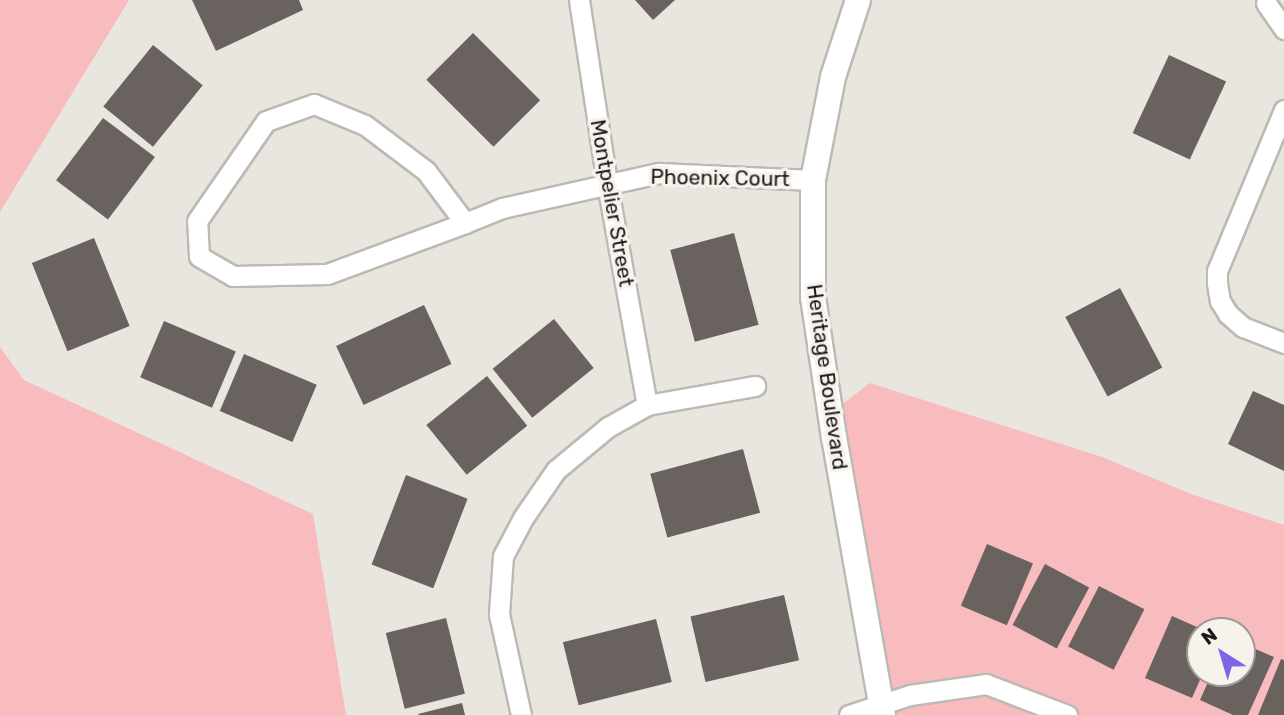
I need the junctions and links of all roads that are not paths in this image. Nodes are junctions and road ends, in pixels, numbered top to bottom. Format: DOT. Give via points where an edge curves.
graph roads {
  1 [pos="579,0"];
  2 [pos="859,0"];
  3 [pos="1265,1"];
  4 [pos="1284,29"];
  5 [pos="1284,110"];
  6 [pos="813,180"];
  7 [pos="607,183"];
  8 [pos="465,223"];
  9 [pos="1284,343"];
  10 [pos="755,386"];
  11 [pos="648,405"];
  12 [pos="882,710"];
  13 [pos="521,715"];
  14 [pos="849,715"];
  15 [pos="1067,715"];
  1 -- 7 [label="street, Montpelier Street"];
  2 -- 6 [label="street, Heritage Boulevard" via="833,78"];
  3 -- 4 [label="street"];
  5 -- 9 [label="street" via="1217,271 1220,301 1228,314 1243,327"];
  6 -- 7 [label="street, Phoenix Court" via="659,173"];
  6 -- 12 [label="street, Heritage Boulevard" via="817,336"];
  7 -- 8 [label="street, Phoenix Court" via="502,208"];
  7 -- 11 [label="street, Montpelier Street"];
  8 -- 8 [label="street, Phoenix Court" via="327,274 233,276 199,256 197,221 266,121 314,104 365,125 426,171"];
  10 -- 11 [label="street"];
  11 -- 13 [label="street" via="608,427 556,470 503,556 499,614"];
  12 -- 14 [label="street"];
  12 -- 15 [label="street" via="910,695 986,684"];
}
